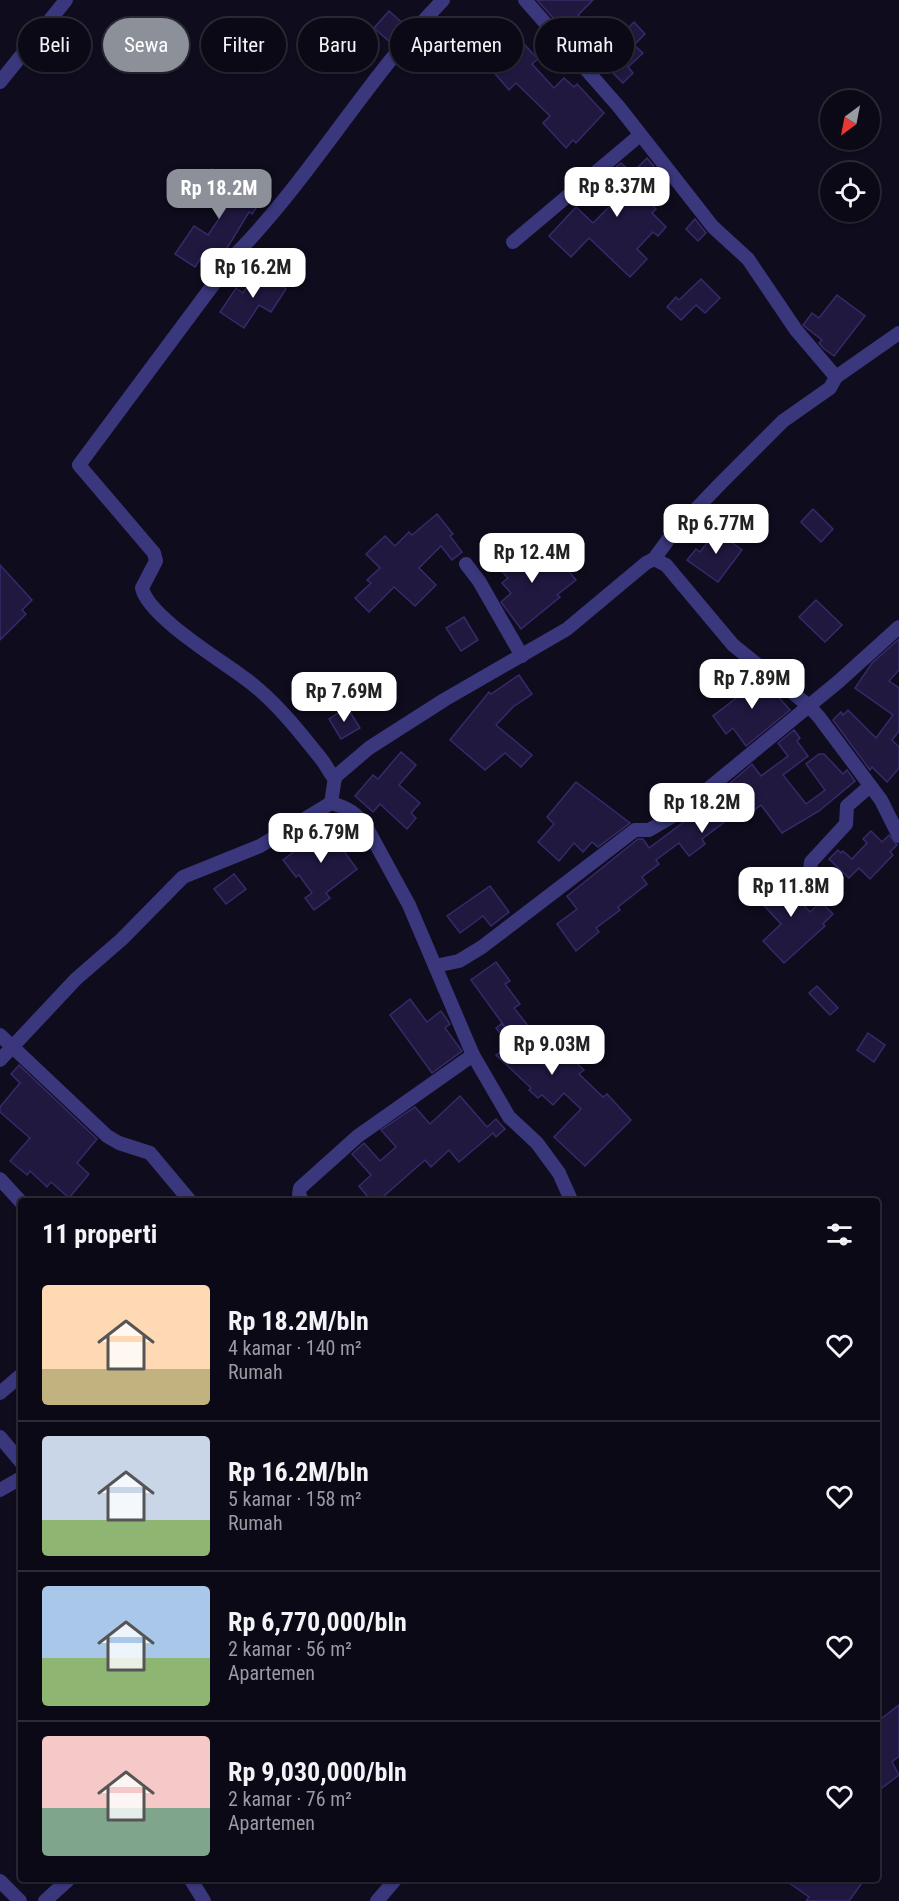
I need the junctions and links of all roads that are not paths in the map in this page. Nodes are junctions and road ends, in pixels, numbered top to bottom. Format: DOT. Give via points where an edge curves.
graph roads {
  1 [pos="66,0"];
  2 [pos="443,0"];
  3 [pos="525,0"];
  4 [pos="0,81"];
  5 [pos="640,135"];
  6 [pos="513,242"];
  7 [pos="899,333"];
  8 [pos="836,377"];
  9 [pos="654,559"];
  10 [pos="466,564"];
  11 [pos="899,627"];
  12 [pos="522,656"];
  13 [pos="809,706"];
  14 [pos="334,779"];
  15 [pos="870,786"];
  16 [pos="331,803"];
  17 [pos="899,836"];
  18 [pos="808,890"];
  19 [pos="435,966"];
  20 [pos="0,1035"];
  21 [pos="14,1047"];
  22 [pos="473,1055"];
  23 [pos="0,1060"];
  24 [pos="0,1179"];
  25 [pos="188,1198"];
  26 [pos="301,1198"];
  27 [pos="570,1198"];
  28 [pos="18,1199"];
  29 [pos="18,1378"];
  30 [pos="0,1393"];
  31 [pos="0,1437"];
  32 [pos="18,1458"];
  33 [pos="18,1480"];
  34 [pos="0,1490"];
  35 [pos="0,1881"];
  36 [pos="66,1882"];
  37 [pos="192,1882"];
  38 [pos="393,1882"];
  39 [pos="20,1901"];
  40 [pos="45,1901"];
  41 [pos="204,1901"];
  42 [pos="377,1901"];
  1 -- 4 [label="street"];
  2 -- 14 [label="street" via="406,38 265,225 236,254 79,465 154,553 156,561 142,588 150,604 214,659 264,695 309,744"];
  3 -- 5 [label="street"];
  5 -- 6 [label="street"];
  5 -- 8 [label="street" via="713,227 762,277 796,330"];
  7 -- 8 [label="street"];
  8 -- 9 [label="street" via="830,388 783,421 720,483"];
  9 -- 12 [label="street" via="567,629"];
  9 -- 13 [label="street" via="666,565 733,645"];
  10 -- 12 [label="street"];
  11 -- 13 [label="street"];
  12 -- 14 [label="street" via="369,748"];
  13 -- 15 [label="street"];
  13 -- 19 [label="street" via="680,812 649,830 634,830 482,947 459,961"];
  14 -- 16 [label="street"];
  15 -- 17 [label="street"];
  15 -- 18 [label="street" via="848,804 847,822 811,862"];
  16 -- 19 [label="street" via="348,808 367,828 409,905"];
  16 -- 21 [label="street" via="260,846 174,883 145,916 76,979"];
  19 -- 22 [label="street"];
  20 -- 21 [label="street"];
  21 -- 23 [label="street"];
  21 -- 25 [label="street" via="107,1136 150,1153"];
  22 -- 26 [label="street" via="358,1136 300,1188"];
  22 -- 27 [label="street" via="508,1117 537,1143 559,1173"];
  24 -- 28 [label="street"];
  29 -- 30 [label="street"];
  31 -- 32 [label="street"];
  33 -- 34 [label="street"];
  35 -- 39 [label="street"];
  36 -- 40 [label="street"];
  37 -- 41 [label="street"];
  38 -- 42 [label="street"];
}
